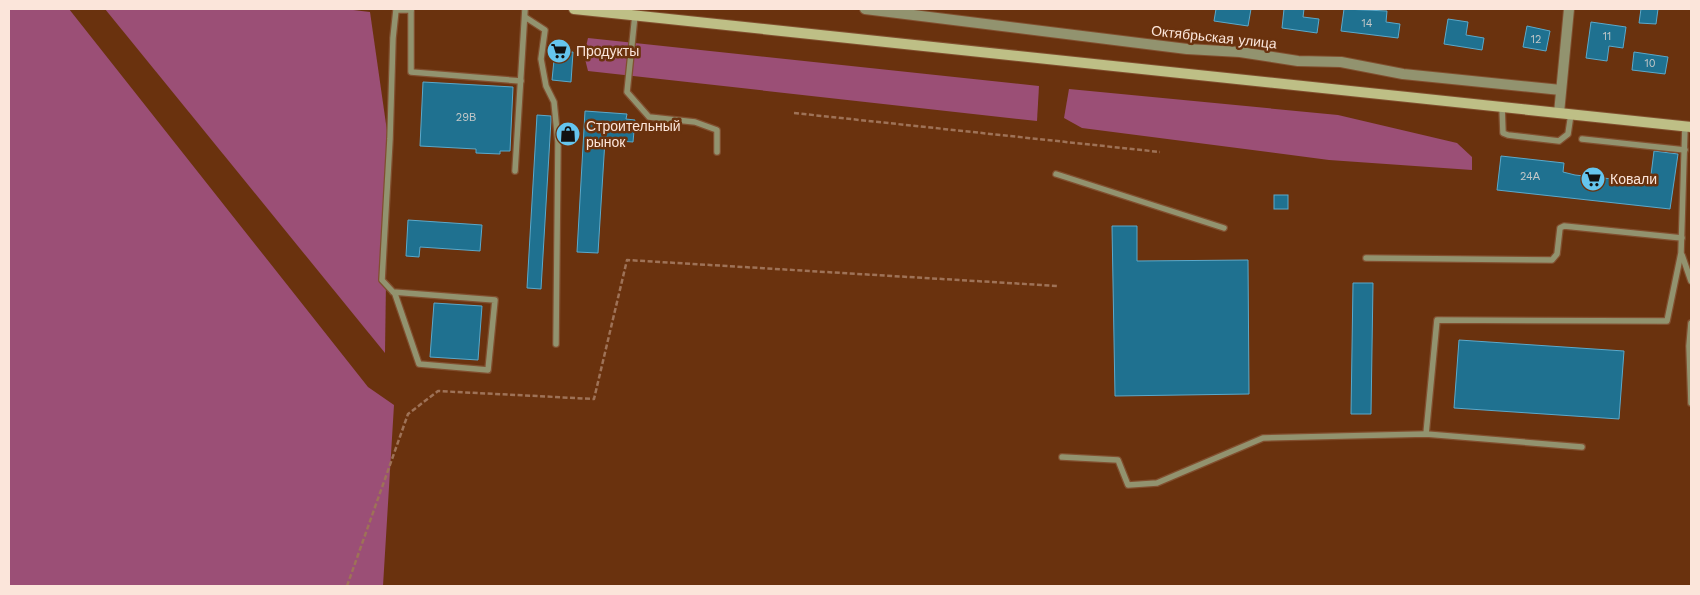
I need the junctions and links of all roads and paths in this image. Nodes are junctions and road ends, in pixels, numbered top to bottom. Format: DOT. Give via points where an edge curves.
graph roads {
  1 [pos="411,9"];
  2 [pos="525,9"];
  3 [pos="574,9"];
  4 [pos="865,9"];
  5 [pos="1570,9"];
  6 [pos="635,15"];
  7 [pos="525,17"];
  8 [pos="521,81"];
  9 [pos="1561,90"];
  10 [pos="1502,107"];
  11 [pos="794,112"];
  12 [pos="1559,113"];
  13 [pos="1571,114"];
  14 [pos="1688,126"];
  15 [pos="1582,139"];
  16 [pos="1685,150"];
  17 [pos="717,152"];
  18 [pos="1160,152"];
  19 [pos="515,171"];
  20 [pos="1056,174"];
  21 [pos="1224,228"];
  22 [pos="1682,238"];
  23 [pos="1681,253"];
  24 [pos="1366,258"];
  25 [pos="1691,282"];
  26 [pos="1058,286"];
  27 [pos="393,292"];
  28 [pos="1691,324"];
  29 [pos="556,344"];
  30 [pos="1691,403"];
  31 [pos="1426,434"];
  32 [pos="1582,447"];
  33 [pos="1062,457"];
  34 [pos="347,586"];
  1 -- 8 [label="lane" via="411,72"];
  1 -- 27 [label="lane" via="396,10 393,38 382,280"];
  2 -- 7 [label="lane"];
  3 -- 6 [label="main road"];
  4 -- 9 [label="street, Октябрьская улица" via="1187,49 1240,52 1298,61 1341,62 1403,74"];
  5 -- 9 [label="street"];
  6 -- 10 [label="main road"];
  6 -- 17 [label="lane" via="627,92 649,117 695,122 717,130"];
  7 -- 8 [label="lane"];
  7 -- 29 [label="lane" via="545,30 542,59 546,86 554,102 558,142"];
  8 -- 19 [label="lane"];
  9 -- 12 [label="street"];
  10 -- 12 [label="main road"];
  10 -- 13 [label="lane" via="1503,133 1559,141 1568,134"];
  11 -- 18 [label="path"];
  12 -- 13 [label="main road"];
  13 -- 14 [label="main road"];
  14 -- 16 [label="lane"];
  15 -- 16 [label="lane"];
  16 -- 22 [label="lane"];
  20 -- 21 [label="lane"];
  22 -- 23 [label="lane"];
  22 -- 24 [label="lane" via="1564,226 1560,228 1557,254 1552,260"];
  23 -- 25 [label="lane"];
  23 -- 31 [label="lane" via="1667,321 1437,320"];
  26 -- 34 [label="path" via="627,260 594,398 438,391 408,414"];
  27 -- 27 [label="lane" via="494,300 488,370 419,364"];
  28 -- 30 [label="lane"];
  31 -- 32 [label="lane"];
  31 -- 33 [label="lane" via="1263,438 1157,483 1128,486 1118,460"];
}
